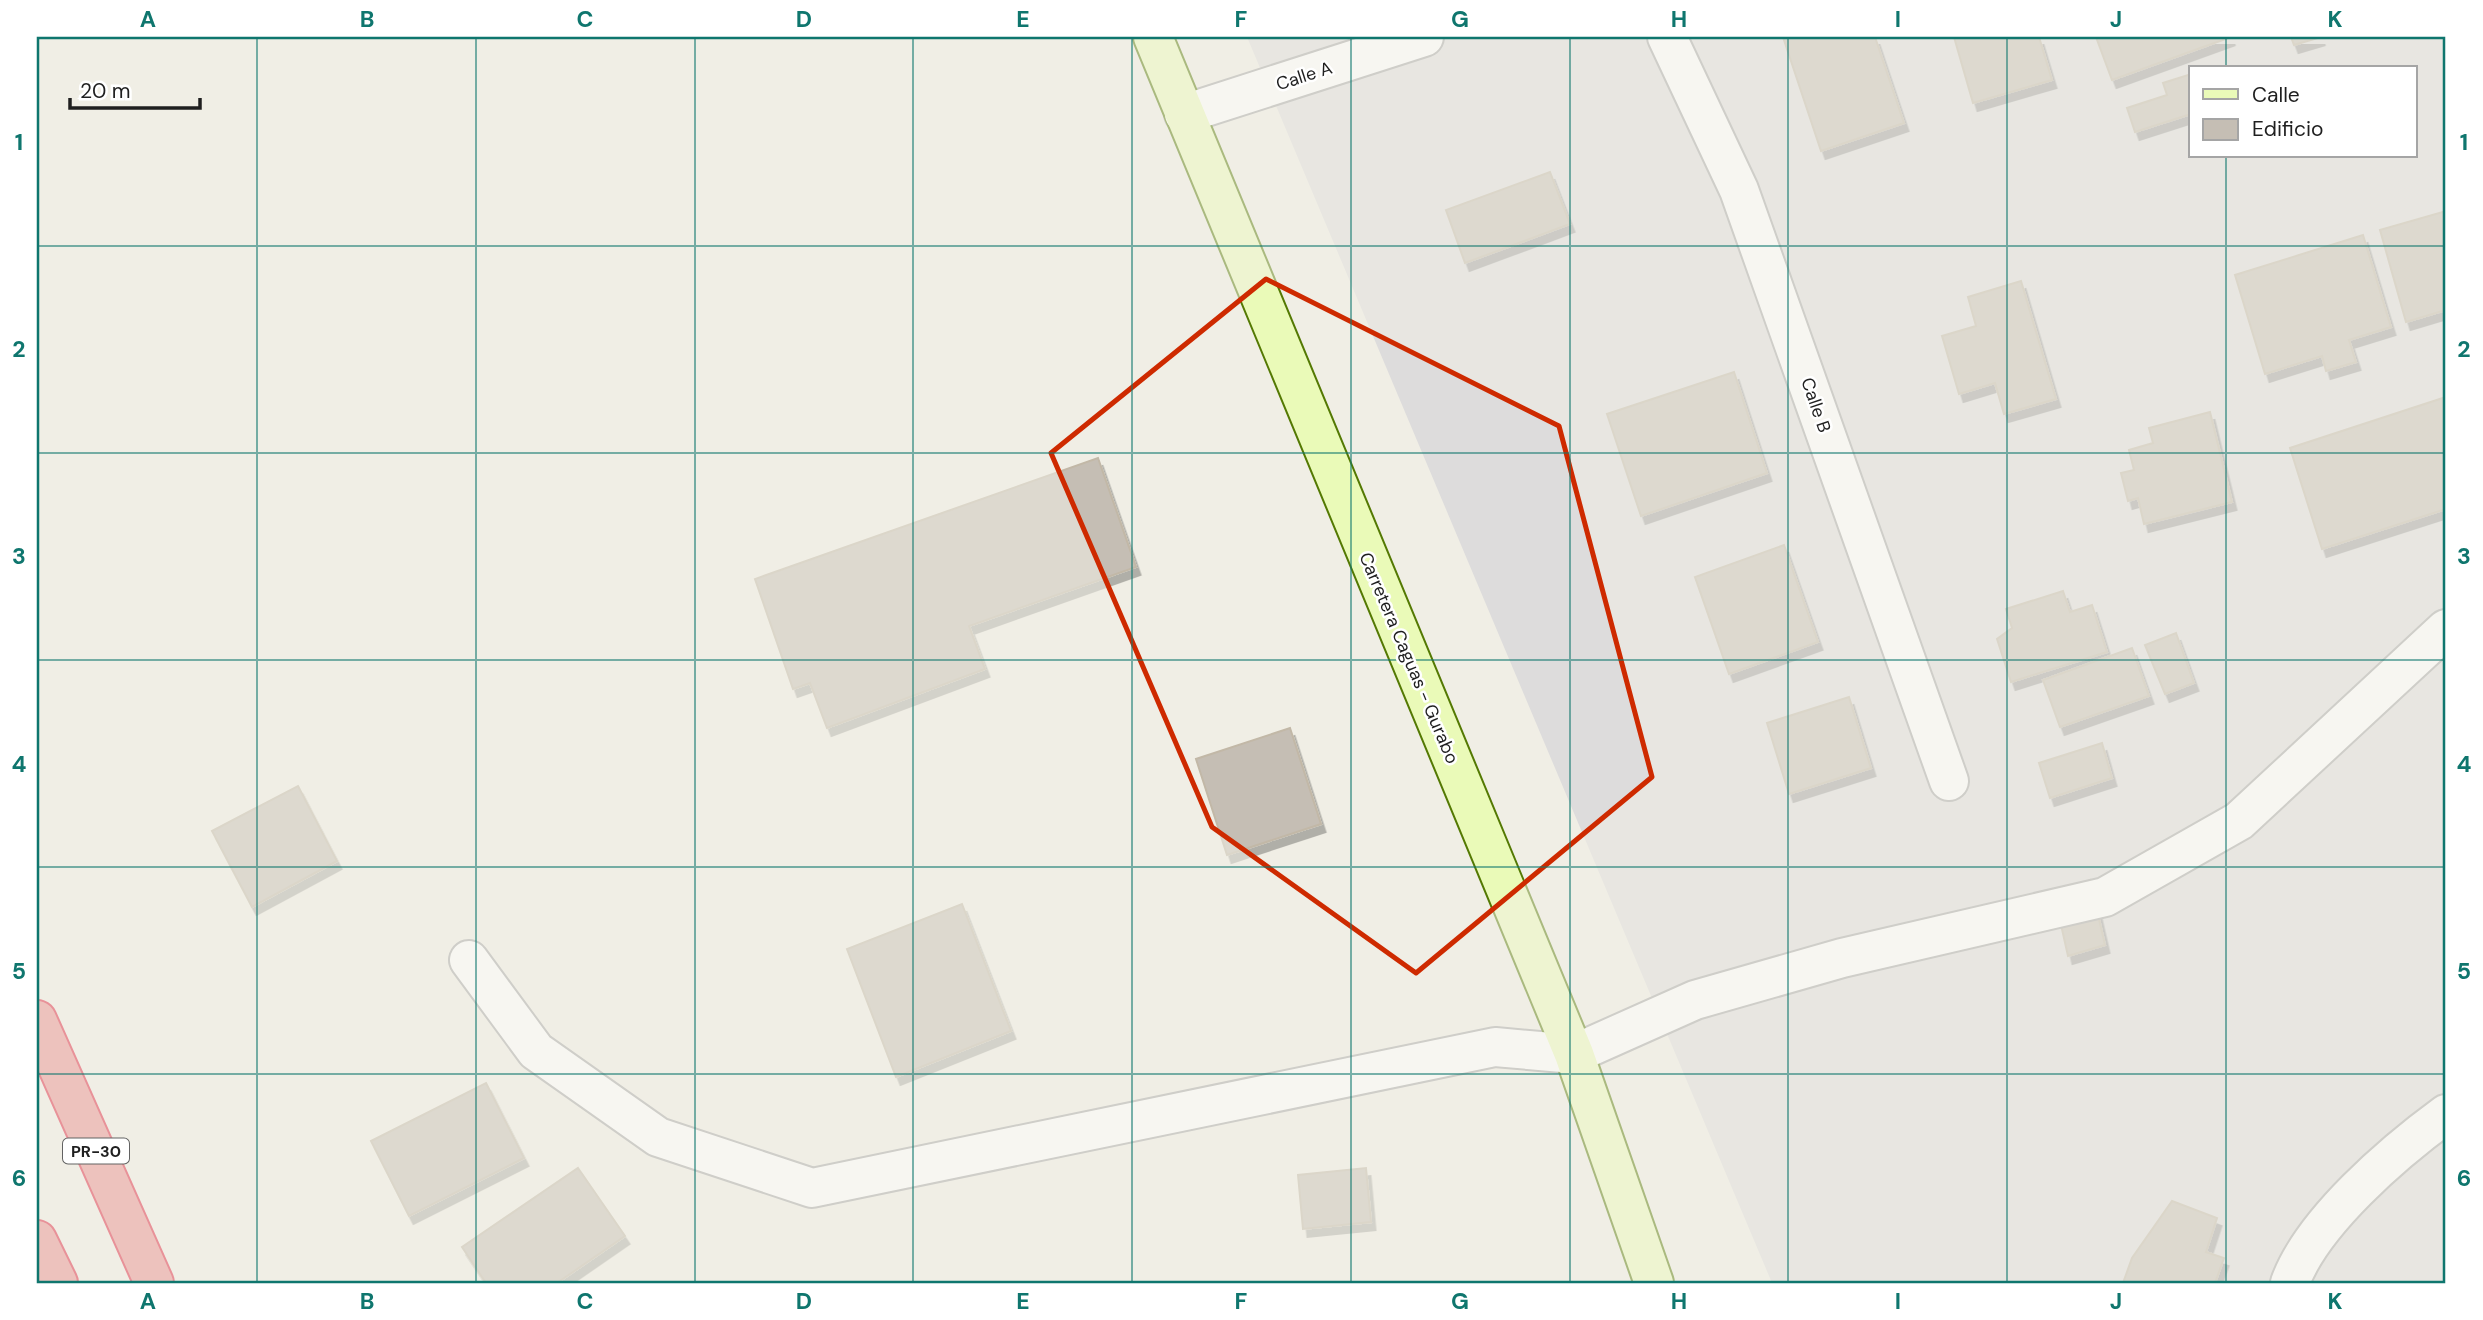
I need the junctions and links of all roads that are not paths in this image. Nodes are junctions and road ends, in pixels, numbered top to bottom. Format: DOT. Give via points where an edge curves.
graph roads {
  1 [pos="1153,37"];
  2 [pos="1424,37"];
  3 [pos="1667,37"];
  4 [pos="1184,114"];
  5 [pos="2446,629"];
  6 [pos="1949,781"];
  7 [pos="469,960"];
  8 [pos="37,1020"];
  9 [pos="1574,1054"];
  10 [pos="2446,1114"];
  11 [pos="37,1240"];
  12 [pos="58,1283"];
  13 [pos="154,1283"];
  14 [pos="1654,1283"];
  15 [pos="2290,1283"];
  1 -- 4 [label="main road, Carretera Caguas - Gurabo"];
  2 -- 4 [label="street, Calle A"];
  3 -- 6 [label="street, Calle B" via="1740,190"];
  4 -- 9 [label="main road, Carretera Caguas - Gurabo"];
  5 -- 9 [label="street" via="2239,821 2105,897 1842,958 1695,1000"];
  7 -- 9 [label="street" via="536,1051 658,1137 812,1188 1495,1047"];
  8 -- 13 [label="highway, PR-30"];
  9 -- 14 [label="main road, Carretera Caguas - Gurabo"];
  10 -- 15 [label="street" via="2360,1186 2325,1227"];
  11 -- 12 [label="highway"];
}
